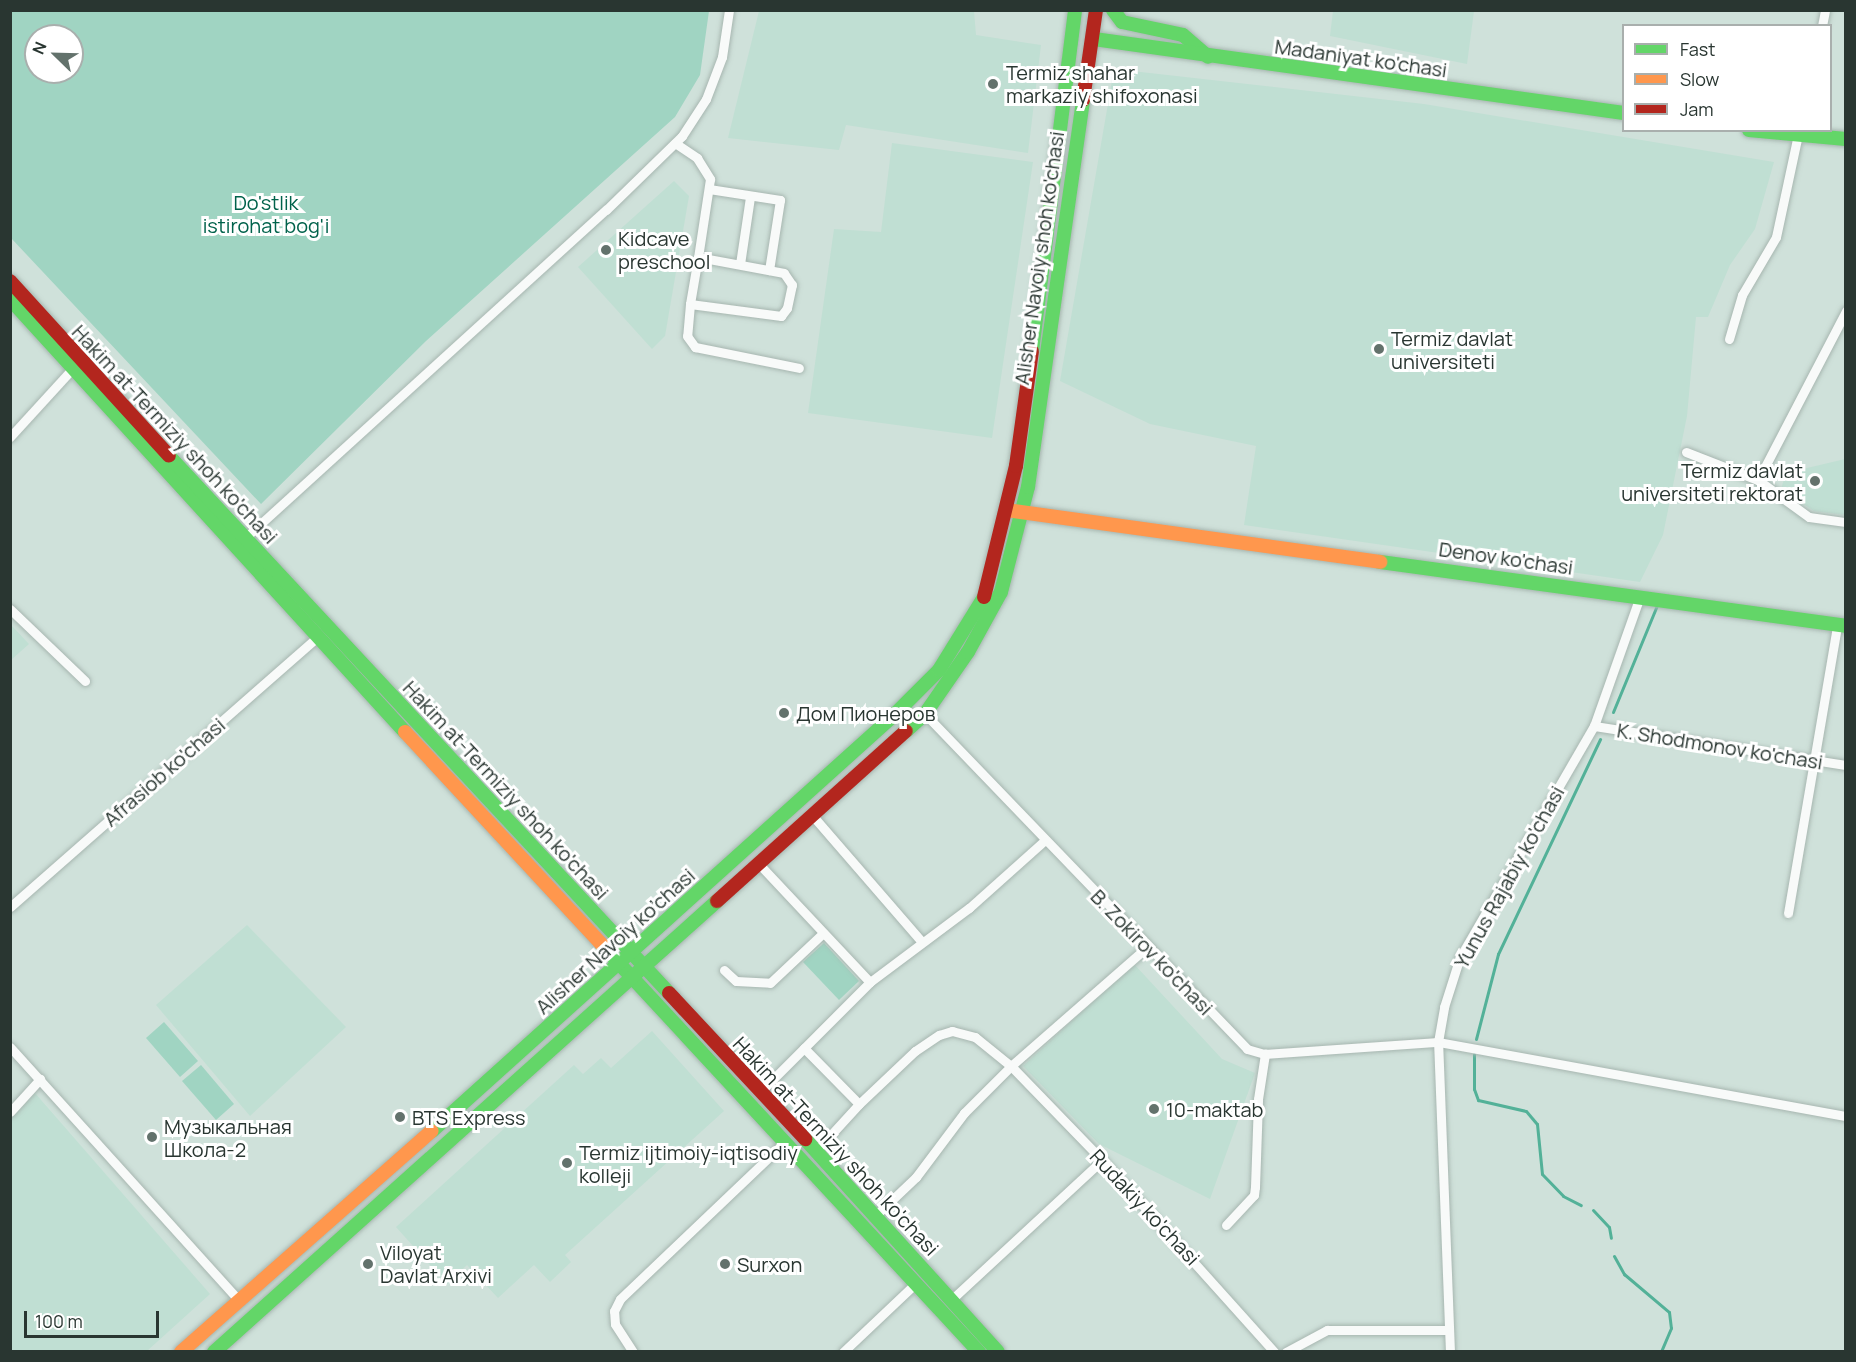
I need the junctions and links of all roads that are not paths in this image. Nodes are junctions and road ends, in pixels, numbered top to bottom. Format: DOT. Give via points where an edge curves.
graph roads {
  1 [pos="729,10"];
  2 [pos="1075,10"];
  3 [pos="1096,10"];
  4 [pos="1113,10"];
  5 [pos="1072,38"];
  6 [pos="1094,40"];
  7 [pos="1208,57"];
  8 [pos="1622,113"];
  9 [pos="1774,132"];
  10 [pos="1798,134"];
  11 [pos="1845,139"];
  12 [pos="675,142"];
  13 [pos="709,189"];
  14 [pos="750,197"];
  15 [pos="698,257"];
  16 [pos="740,264"];
  17 [pos="769,270"];
  18 [pos="10,281"];
  19 [pos="10,299"];
  20 [pos="690,304"];
  21 [pos="1845,311"];
  22 [pos="1729,339"];
  23 [pos="799,368"];
  24 [pos="72,369"];
  25 [pos="10,437"];
  26 [pos="1686,452"];
  27 [pos="1758,480"];
  28 [pos="1006,510"];
  29 [pos="1023,512"];
  30 [pos="1845,522"];
  31 [pos="245,538"];
  32 [pos="1640,596"];
  33 [pos="10,609"];
  34 [pos="1841,626"];
  35 [pos="317,637"];
  36 [pos="85,681"];
  37 [pos="925,714"];
  38 [pos="1594,726"];
  39 [pos="1815,760"];
  40 [pos="1845,765"];
  41 [pos="812,815"];
  42 [pos="1045,840"];
  43 [pos="759,864"];
  44 [pos="10,907"];
  45 [pos="1788,913"];
  46 [pos="823,933"];
  47 [pos="921,941"];
  48 [pos="1147,947"];
  49 [pos="631,953"];
  50 [pos="619,965"];
  51 [pos="644,966"];
  52 [pos="724,970"];
  53 [pos="632,978"];
  54 [pos="870,982"];
  55 [pos="1438,1042"];
  56 [pos="10,1047"];
  57 [pos="804,1048"];
  58 [pos="1266,1054"];
  59 [pos="1011,1066"];
  60 [pos="40,1079"];
  61 [pos="760,1092"];
  62 [pos="859,1104"];
  63 [pos="10,1112"];
  64 [pos="1845,1116"];
  65 [pos="427,1134"];
  66 [pos="785,1142"];
  67 [pos="440,1148"];
  68 [pos="816,1151"];
  69 [pos="1102,1160"];
  70 [pos="875,1216"];
  71 [pos="1226,1225"];
  72 [pos="916,1283"];
  73 [pos="239,1300"];
  74 [pos="951,1300"];
  75 [pos="1449,1330"];
  76 [pos="181,1352"];
  77 [pos="214,1352"];
  78 [pos="633,1352"];
  79 [pos="843,1352"];
  80 [pos="979,1352"];
  81 [pos="998,1352"];
  82 [pos="1274,1352"];
  83 [pos="1286,1352"];
  84 [pos="1449,1352"];
  1 -- 12 [label="street" via="722,57 706,99"];
  2 -- 5 [label="main road, Alisher Navoiy shoh ko'chasi"];
  3 -- 6 [label="main road, Alisher Navoiy shoh ko'chasi"];
  4 -- 7 [label="main road" via="1122,22 1183,35"];
  5 -- 6 [label="main road, Madaniyat ko'chasi" via="1080,46"];
  5 -- 28 [label="main road, Alisher Navoiy shoh ko'chasi" via="1046,256"];
  6 -- 7 [label="main road, Madaniyat ko'chasi"];
  6 -- 29 [label="main road, Alisher Navoiy shoh ko'chasi" via="1081,95"];
  7 -- 8 [label="main road, Madaniyat ko'chasi"];
  9 -- 10 [label="main road"];
  10 -- 11 [label="main road"];
  10 -- 22 [label="street" via="1776,237 1742,295"];
  12 -- 13 [label="street" via="697,158 710,179"];
  12 -- 31 [label="street" via="606,210"];
  13 -- 14 [label="street"];
  13 -- 15 [label="street"];
  14 -- 16 [label="street"];
  14 -- 17 [label="street" via="780,200"];
  15 -- 16 [label="street"];
  15 -- 20 [label="street"];
  16 -- 17 [label="street"];
  17 -- 20 [label="street" via="784,273 792,285 792,296 781,316"];
  18 -- 31 [label="main road, Hakim at-Termiziy shoh ko'chasi"];
  19 -- 24 [label="main road, Hakim at-Termiziy shoh ko'chasi"];
  20 -- 23 [label="street" via="687,336 695,346"];
  21 -- 27 [label="street"];
  24 -- 25 [label="street"];
  24 -- 35 [label="main road, Hakim at-Termiziy shoh ko'chasi"];
  26 -- 27 [label="street"];
  27 -- 30 [label="street" via="1809,517"];
  28 -- 29 [label="main road, Denov ko'chasi"];
  28 -- 49 [label="main road, Alisher Navoiy ko’chasi" via="983,599 939,670"];
  29 -- 32 [label="main road, Denov ko'chasi"];
  29 -- 37 [label="main road, Alisher Navoiy ko’chasi" via="1001,592 968,652"];
  31 -- 49 [label="main road, Hakim at-Termiziy shoh ko'chasi"];
  32 -- 34 [label="main road, Denov ko'chasi"];
  32 -- 38 [label="street, Yunus Rajabiy ko'chasi"];
  33 -- 36 [label="street"];
  34 -- 39 [label="street"];
  35 -- 44 [label="street, Afrasiob ko'chasi"];
  35 -- 50 [label="main road, Hakim at-Termiziy shoh ko'chasi"];
  37 -- 41 [label="main road, Alisher Navoiy ko’chasi"];
  37 -- 42 [label="street, B. Zokirov ko'chasi"];
  38 -- 39 [label="street, K. Shodmonov ko'chasi"];
  38 -- 55 [label="street, Yunus Rajabiy ko'chasi" via="1460,957"];
  39 -- 40 [label="street, K. Shodmonov ko'chasi"];
  39 -- 45 [label="street"];
  41 -- 43 [label="main road, Alisher Navoiy ko’chasi"];
  41 -- 47 [label="street"];
  42 -- 47 [label="street" via="969,908"];
  42 -- 48 [label="street, B. Zokirov ko'chasi"];
  43 -- 46 [label="street"];
  43 -- 51 [label="main road, Alisher Navoiy ko’chasi"];
  46 -- 52 [label="street" via="770,983 736,981"];
  46 -- 54 [label="street"];
  47 -- 54 [label="street"];
  48 -- 58 [label="street, B. Zokirov ko'chasi" via="1238,1042 1247,1050"];
  48 -- 59 [label="street"];
  49 -- 50 [label="main road, Alisher Navoiy ko’chasi"];
  49 -- 51 [label="main road, Hakim at-Termiziy shoh ko'chasi"];
  50 -- 53 [label="main road, Hakim at-Termiziy shoh ko'chasi"];
  50 -- 65 [label="main road, Alisher Navoiy ko’chasi"];
  51 -- 53 [label="main road, Alisher Navoiy ko’chasi"];
  51 -- 61 [label="main road, Hakim at-Termiziy shoh ko'chasi"];
  53 -- 66 [label="main road, Hakim at-Termiziy shoh ko'chasi"];
  53 -- 67 [label="main road, Alisher Navoiy ko’chasi"];
  54 -- 57 [label="street"];
  55 -- 58 [label="street, B. Zokirov ko'chasi"];
  55 -- 64 [label="street, B. Zokirov ko'chasi"];
  55 -- 75 [label="street, Yunus Rajabiy ko'chasi"];
  56 -- 60 [label="street"];
  57 -- 61 [label="street"];
  57 -- 62 [label="street"];
  58 -- 71 [label="street" via="1258,1099 1256,1187 1254,1195"];
  59 -- 62 [label="street, Rudakiy ko'chasi" via="975,1037 952,1031 915,1051"];
  59 -- 69 [label="street, Rudakiy ko'chasi"];
  59 -- 70 [label="street" via="964,1113 916,1177"];
  60 -- 63 [label="street"];
  60 -- 73 [label="street"];
  61 -- 68 [label="main road, Hakim at-Termiziy shoh ko'chasi"];
  62 -- 68 [label="street, Rudakiy ko'chasi"];
  65 -- 67 [label="main road"];
  65 -- 73 [label="main road, Alisher Navoiy ko’chasi"];
  66 -- 72 [label="main road, Hakim at-Termiziy shoh ko'chasi"];
  66 -- 78 [label="street" via="620,1299 614,1311 615,1324"];
  67 -- 77 [label="main road, Alisher Navoiy ko’chasi"];
  68 -- 70 [label="main road, Hakim at-Termiziy shoh ko'chasi"];
  69 -- 74 [label="street"];
  69 -- 82 [label="street, Rudakiy ko'chasi"];
  70 -- 74 [label="main road, Hakim at-Termiziy shoh ko'chasi"];
  72 -- 79 [label="street"];
  72 -- 80 [label="main road, Hakim at-Termiziy shoh ko'chasi"];
  73 -- 76 [label="main road, Alisher Navoiy ko’chasi"];
  74 -- 81 [label="main road, Hakim at-Termiziy shoh ko'chasi"];
  75 -- 83 [label="street" via="1327,1330"];
  75 -- 84 [label="street, Yunus Rajabiy ko'chasi"];
}
